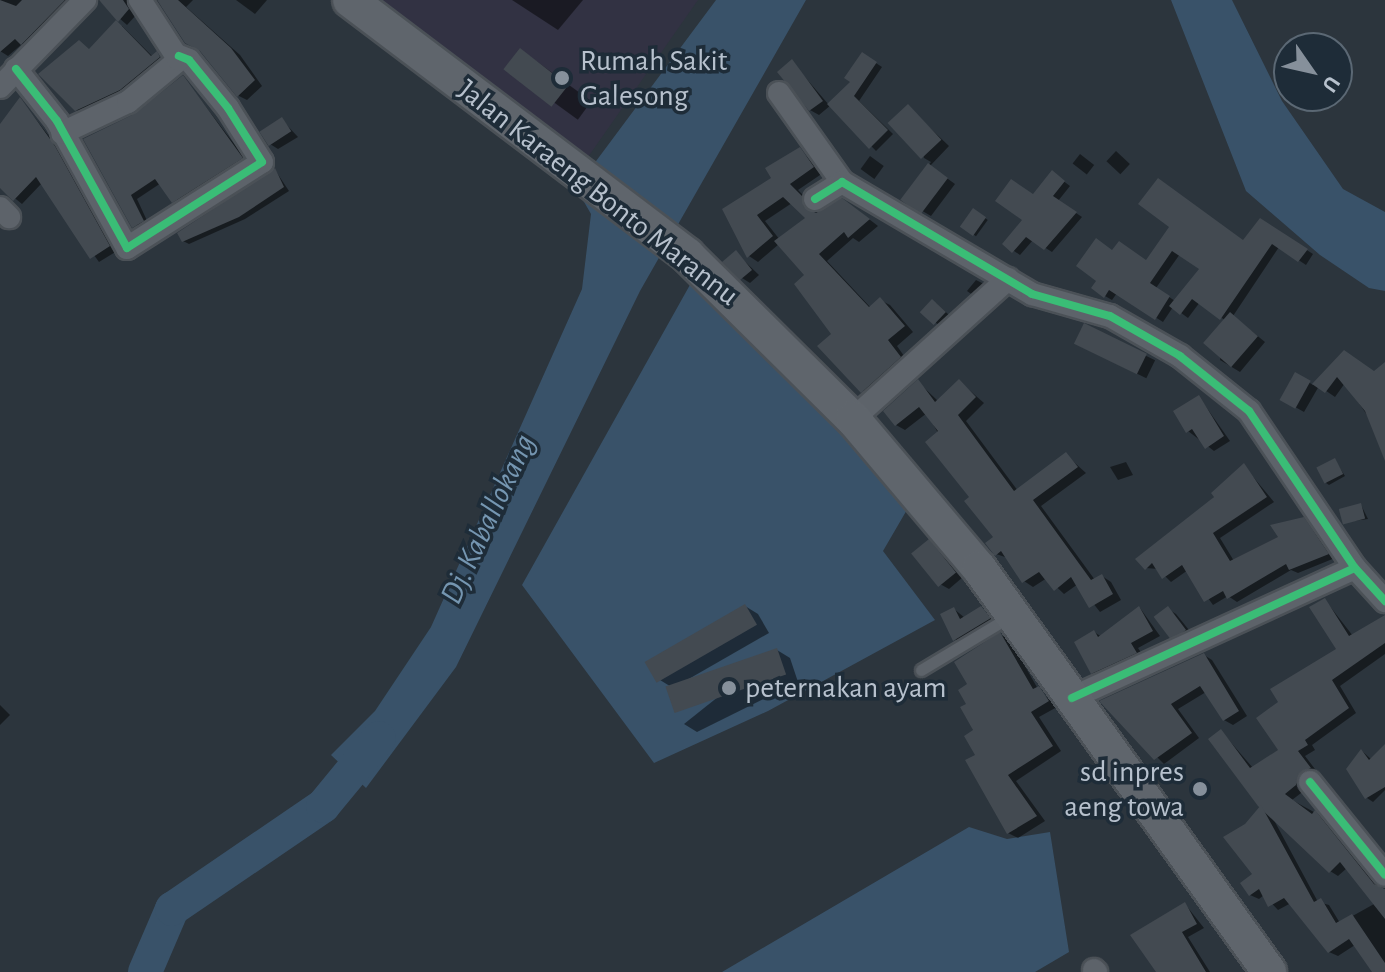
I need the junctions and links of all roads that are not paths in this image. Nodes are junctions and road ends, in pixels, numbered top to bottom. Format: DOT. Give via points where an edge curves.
graph roads {
  1 [pos="85,0"];
  2 [pos="140,0"];
  3 [pos="350,0"];
  4 [pos="179,56"];
  5 [pos="16,69"];
  6 [pos="0,87"];
  7 [pos="779,93"];
  8 [pos="62,133"];
  9 [pos="842,182"];
  10 [pos="815,199"];
  11 [pos="1008,279"];
  12 [pos="853,419"];
  13 [pos="1355,568"];
  14 [pos="1385,601"];
  15 [pos="1011,616"];
  16 [pos="921,670"];
  17 [pos="1072,698"];
  18 [pos="1310,782"];
  19 [pos="1385,875"];
  20 [pos="1269,972"];
  1 -- 5 [label="street"];
  2 -- 4 [label="street"];
  3 -- 12 [label="main road, Jalan Karaeng Bonto Marannu" via="669,241"];
  4 -- 8 [label="street" via="128,102"];
  4 -- 8 [label="street" via="202,75 262,162 127,248"];
  5 -- 6 [label="street"];
  5 -- 8 [label="street"];
  7 -- 9 [label="street"];
  9 -- 10 [label="street"];
  9 -- 11 [label="street" via="904,223"];
  11 -- 12 [label="street"];
  11 -- 13 [label="street" via="1054,303 1110,316 1180,356 1237,399 1288,462"];
  12 -- 15 [label="main road, Jalan Karaeng Bonto Marannu" via="969,555"];
  13 -- 14 [label="street"];
  13 -- 17 [label="street"];
  15 -- 16 [label="lane"];
  15 -- 17 [label="main road, Jalan Karaeng Bonto Marannu"];
  17 -- 20 [label="main road, Jalan Karaeng Bonto Marannu"];
  18 -- 19 [label="street"];
}
